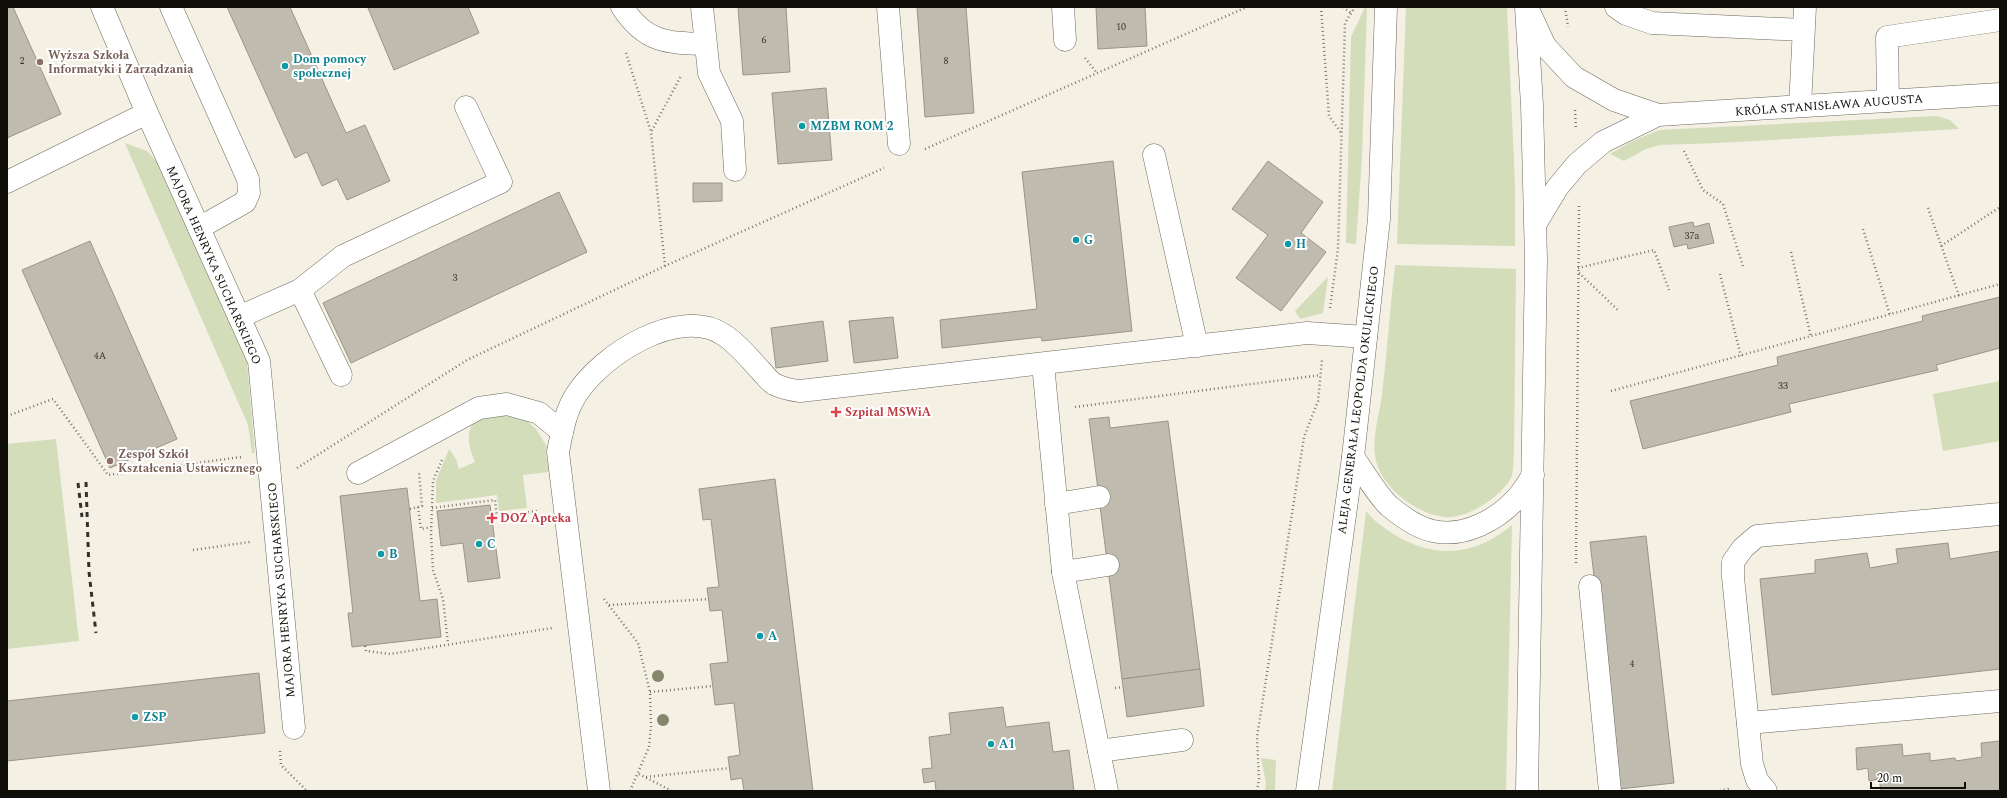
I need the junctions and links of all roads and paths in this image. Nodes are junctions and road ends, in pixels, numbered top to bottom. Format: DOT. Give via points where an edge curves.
graph roads {
  1 [pos="102,7"];
  2 [pos="171,7"];
  3 [pos="622,7"];
  4 [pos="702,7"];
  5 [pos="888,7"];
  6 [pos="1063,7"];
  7 [pos="1247,7"];
  8 [pos="1321,7"];
  9 [pos="1343,7"];
  10 [pos="1355,7"];
  11 [pos="1386,7"];
  12 [pos="1527,7"];
  13 [pos="1616,7"];
  14 [pos="1805,7"];
  15 [pos="1351,14"];
  16 [pos="2000,20"];
  17 [pos="1803,30"];
  18 [pos="1065,40"];
  19 [pos="705,44"];
  20 [pos="625,49"];
  21 [pos="1083,56"];
  22 [pos="709,73"];
  23 [pos="1097,74"];
  24 [pos="2000,94"];
  25 [pos="1888,101"];
  26 [pos="1800,106"];
  27 [pos="466,107"];
  28 [pos="1575,107"];
  29 [pos="147,113"];
  30 [pos="1658,115"];
  31 [pos="1576,131"];
  32 [pos="651,132"];
  33 [pos="1342,134"];
  34 [pos="899,144"];
  35 [pos="923,150"];
  36 [pos="1684,151"];
  37 [pos="1154,155"];
  38 [pos="887,166"];
  39 [pos="735,170"];
  40 [pos="7,182"];
  41 [pos="1579,204"];
  42 [pos="2000,207"];
  43 [pos="1928,208"];
  44 [pos="1536,224"];
  45 [pos="199,228"];
  46 [pos="1864,229"];
  47 [pos="1941,246"];
  48 [pos="1791,252"];
  49 [pos="665,266"];
  50 [pos="1743,266"];
  51 [pos="1578,268"];
  52 [pos="1578,272"];
  53 [pos="1720,274"];
  54 [pos="2000,284"];
  55 [pos="300,290"];
  56 [pos="1669,290"];
  57 [pos="1959,296"];
  58 [pos="1618,310"];
  59 [pos="1890,315"];
  60 [pos="239,318"];
  61 [pos="1324,334"];
  62 [pos="1366,337"];
  63 [pos="1810,337"];
  64 [pos="1197,346"];
  65 [pos="1742,356"];
  66 [pos="1043,364"];
  67 [pos="340,375"];
  68 [pos="1321,375"];
  69 [pos="1611,392"];
  70 [pos="1068,408"];
  71 [pos="7,416"];
  72 [pos="452,422"];
  73 [pos="562,432"];
  74 [pos="416,441"];
  75 [pos="247,456"];
  76 [pos="1353,457"];
  77 [pos="294,469"];
  78 [pos="358,473"];
  79 [pos="1533,475"];
  80 [pos="1099,498"];
  81 [pos="1056,504"];
  82 [pos="418,507"];
  83 [pos="432,508"];
  84 [pos="564,508"];
  85 [pos="410,509"];
  86 [pos="2000,514"];
  87 [pos="497,517"];
  88 [pos="492,518"];
  89 [pos="432,528"];
  90 [pos="254,542"];
  91 [pos="194,550"];
  92 [pos="1108,565"];
  93 [pos="1063,572"];
  94 [pos="1583,578"];
  95 [pos="600,593"];
  96 [pos="709,599"];
  97 [pos="609,606"];
  98 [pos="535,631"];
  99 [pos="448,644"];
  100 [pos="365,646"];
  101 [pos="713,686"];
  102 [pos="650,692"];
  103 [pos="2000,701"];
  104 [pos="1748,723"];
  105 [pos="294,728"];
  106 [pos="1182,740"];
  107 [pos="1099,751"];
  108 [pos="730,768"];
  109 [pos="639,774"];
  110 [pos="646,778"];
  111 [pos="599,791"];
  112 [pos="630,791"];
  113 [pos="672,791"];
  114 [pos="1107,791"];
  115 [pos="1257,791"];
  116 [pos="1307,791"];
  117 [pos="1527,791"];
  118 [pos="1610,791"];
  119 [pos="1766,791"];
  1 -- 29 [label="main road, MAJORA HENRYKA SUCHARSKIEGO"];
  2 -- 45 [label="main road" via="248,179 249,193 245,202"];
  3 -- 19 [label="main road" via="630,20 652,38 669,43"];
  4 -- 19 [label="main road"];
  5 -- 34 [label="main road"];
  6 -- 18 [label="main road"];
  7 -- 23 [label="path"];
  8 -- 33 [label="path" via="1329,116"];
  9 -- 15 [label="path"];
  10 -- 15 [label="path"];
  11 -- 62 [label="main road, ALEJA GENERAŁA LEOPOLDA OKULICKIEGO" via="1378,219"];
  12 -- 30 [label="main road, KRÓLA STANISŁAWA AUGUSTA" via="1545,46 1574,77 1614,100"];
  12 -- 44 [label="main road"];
  13 -- 17 [label="main road" via="1626,14 1652,23"];
  14 -- 17 [label="main road"];
  15 -- 33 [label="path" via="1345,23"];
  16 -- 25 [label="main road" via="1887,36"];
  17 -- 26 [label="main road"];
  19 -- 22 [label="main road"];
  20 -- 32 [label="path"];
  21 -- 23 [label="path"];
  22 -- 32 [label="path" via="682,75"];
  22 -- 39 [label="main road" via="732,121"];
  23 -- 35 [label="path"];
  24 -- 25 [label="main road, KRÓLA STANISŁAWA AUGUSTA"];
  25 -- 26 [label="main road, KRÓLA STANISŁAWA AUGUSTA"];
  26 -- 30 [label="main road, KRÓLA STANISŁAWA AUGUSTA"];
  27 -- 55 [label="main road" via="501,182 343,256"];
  28 -- 31 [label="path"];
  29 -- 40 [label="main road"];
  29 -- 45 [label="main road, MAJORA HENRYKA SUCHARSKIEGO"];
  30 -- 44 [label="main road, KRÓLA STANISŁAWA AUGUSTA" via="1602,142 1577,164 1556,188"];
  32 -- 49 [label="path"];
  33 -- 61 [label="path" via="1338,249 1332,299"];
  36 -- 50 [label="path" via="1703,190 1723,204"];
  37 -- 64 [label="main road"];
  38 -- 49 [label="path"];
  41 -- 51 [label="path"];
  42 -- 47 [label="path"];
  43 -- 47 [label="path"];
  44 -- 79 [label="main road"];
  45 -- 60 [label="main road, MAJORA HENRYKA SUCHARSKIEGO"];
  46 -- 59 [label="path"];
  47 -- 57 [label="path"];
  48 -- 63 [label="path"];
  49 -- 77 [label="path" via="467,360"];
  51 -- 52 [label="path"];
  51 -- 56 [label="path" via="1654,250"];
  52 -- 58 [label="path"];
  52 -- 94 [label="path"];
  53 -- 65 [label="path"];
  54 -- 57 [label="path"];
  55 -- 60 [label="main road"];
  55 -- 67 [label="main road"];
  57 -- 59 [label="path"];
  59 -- 63 [label="path"];
  60 -- 105 [label="main road, MAJORA HENRYKA SUCHARSKIEGO" via="259,361"];
  61 -- 62 [label="main road"];
  61 -- 64 [label="main road" via="1306,333"];
  61 -- 68 [label="path"];
  62 -- 76 [label="main road, ALEJA GENERAŁA LEOPOLDA OKULICKIEGO"];
  63 -- 65 [label="path"];
  64 -- 66 [label="main road"];
  65 -- 69 [label="path"];
  66 -- 73 [label="main road" via="800,392 773,383 724,334 707,328 683,327 650,334 626,346 600,366 576,394"];
  66 -- 81 [label="main road"];
  68 -- 70 [label="path"];
  68 -- 115 [label="path" via="1318,401 1304,437 1257,737"];
  71 -- 75 [label="path" via="53,399 108,475"];
  72 -- 73 [label="main road" via="479,408 507,404 538,413"];
  72 -- 74 [label="main road"];
  72 -- 83 [label="path" via="433,481"];
  73 -- 84 [label="main road" via="558,452"];
  74 -- 78 [label="main road"];
  74 -- 82 [label="path" via="422,506"];
  76 -- 79 [label="main road" via="1388,505 1409,520 1432,531 1448,533 1465,531 1485,523 1519,497"];
  76 -- 116 [label="main road, ALEJA GENERAŁA LEOPOLDA OKULICKIEGO"];
  79 -- 117 [label="main road"];
  80 -- 81 [label="main road"];
  81 -- 93 [label="main road"];
  82 -- 85 [label="path"];
  82 -- 89 [label="path" via="421,529"];
  83 -- 87 [label="path" via="495,500"];
  83 -- 89 [label="path"];
  84 -- 87 [label="path"];
  84 -- 111 [label="main road"];
  86 -- 104 [label="main road" via="1757,536 1732,562"];
  87 -- 88 [label="path"];
  89 -- 99 [label="path" via="433,570 442,599"];
  90 -- 91 [label="path"];
  92 -- 93 [label="main road"];
  93 -- 107 [label="main road"];
  94 -- 118 [label="main road"];
  95 -- 97 [label="path"];
  96 -- 97 [label="path"];
  97 -- 102 [label="path" via="638,643"];
  98 -- 99 [label="path"];
  99 -- 100 [label="path" via="383,654 366,651"];
  101 -- 102 [label="path"];
  102 -- 109 [label="path" via="652,726 649,747"];
  103 -- 104 [label="main road"];
  104 -- 119 [label="main road" via="1752,764 1757,780"];
  106 -- 107 [label="main road"];
  107 -- 114 [label="main road"];
  108 -- 110 [label="path"];
  109 -- 110 [label="path"];
  109 -- 112 [label="path"];
  110 -- 113 [label="path"];
}
